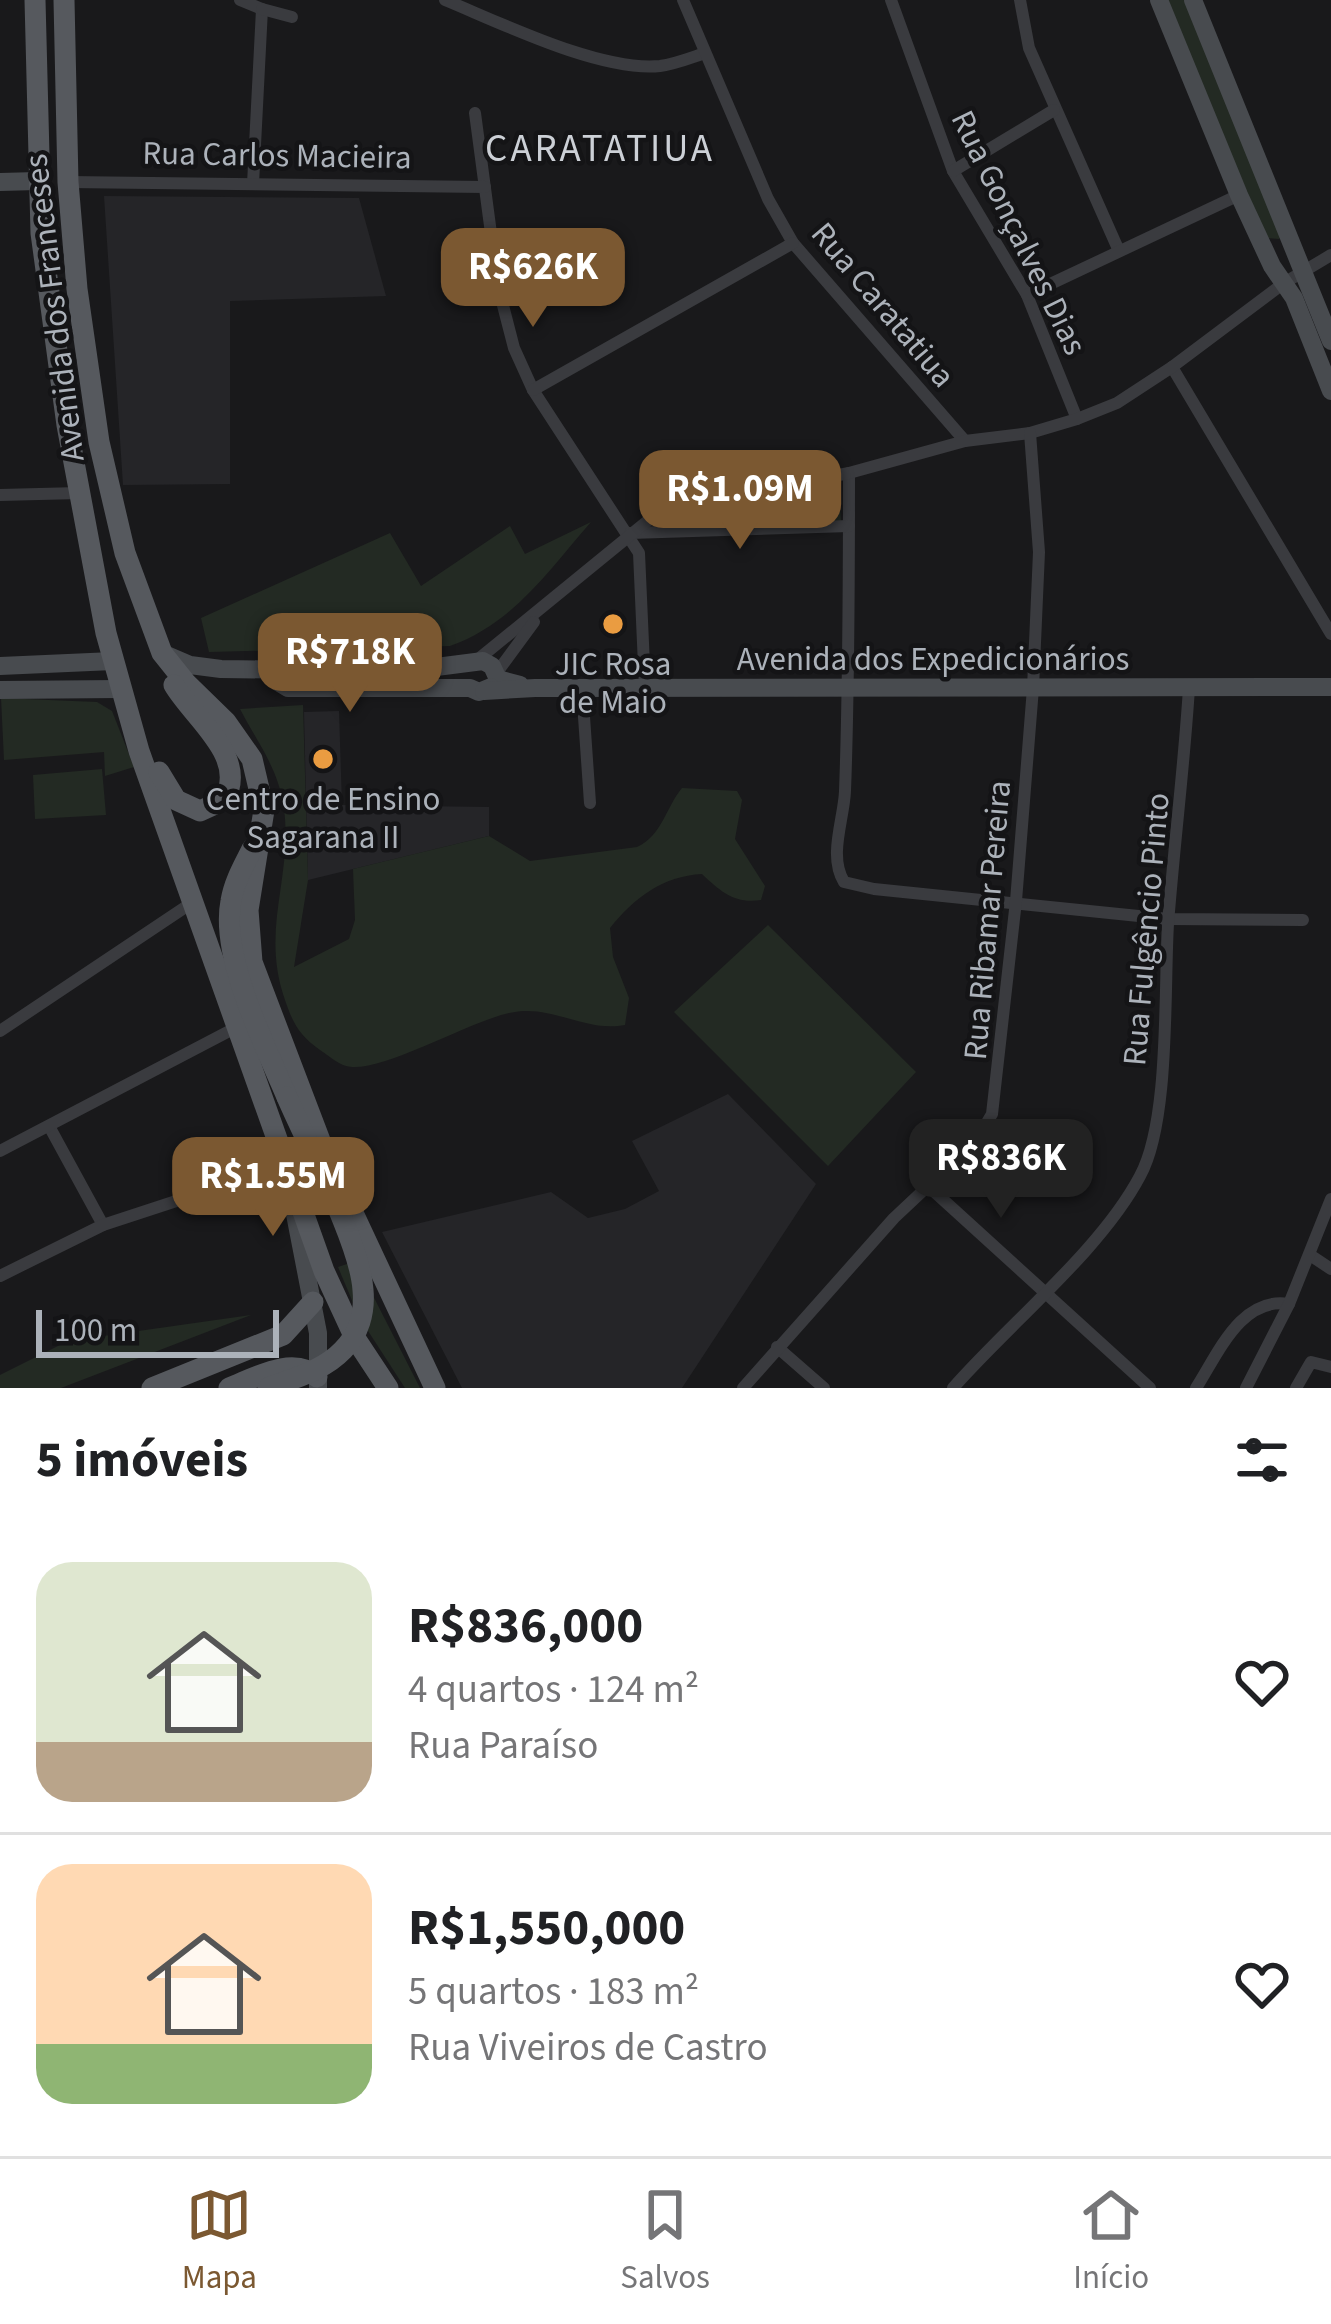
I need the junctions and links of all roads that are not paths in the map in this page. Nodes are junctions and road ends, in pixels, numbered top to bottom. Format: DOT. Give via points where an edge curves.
graph roads {
  1 [pos="34,0"];
  2 [pos="64,0"];
  3 [pos="240,0"];
  4 [pos="445,0"];
  5 [pos="682,0"];
  6 [pos="891,0"];
  7 [pos="1020,0"];
  8 [pos="1160,0"];
  9 [pos="1193,0"];
  10 [pos="262,9"];
  11 [pos="292,17"];
  12 [pos="705,53"];
  13 [pos="1054,110"];
  14 [pos="475,113"];
  15 [pos="953,171"];
  16 [pos="37,181"];
  17 [pos="0,182"];
  18 [pos="68,182"];
  19 [pos="253,184"];
  20 [pos="485,187"];
  21 [pos="1239,194"];
  22 [pos="793,243"];
  23 [pos="1119,251"];
  24 [pos="1331,255"];
  25 [pos="1304,271"];
  26 [pos="1284,283"];
  27 [pos="1027,295"];
  28 [pos="1331,341"];
  29 [pos="1172,368"];
  30 [pos="533,390"];
  31 [pos="1331,391"];
  32 [pos="1077,419"];
  33 [pos="1030,433"];
  34 [pos="965,441"];
  35 [pos="849,473"];
  36 [pos="79,493"];
  37 [pos="0,495"];
  38 [pos="849,526"];
  39 [pos="628,533"];
  40 [pos="98,596"];
  41 [pos="552,596"];
  42 [pos="143,611"];
  43 [pos="1331,634"];
  44 [pos="162,653"];
  45 [pos="112,661"];
  46 [pos="472,663"];
  47 [pos="0,665"];
  48 [pos="274,670"];
  49 [pos="486,682"];
  50 [pos="1331,687"];
  51 [pos="582,688"];
  52 [pos="645,688"];
  53 [pos="849,688"];
  54 [pos="1034,688"];
  55 [pos="1189,688"];
  56 [pos="120,689"];
  57 [pos="0,690"];
  58 [pos="590,803"];
  59 [pos="264,810"];
  60 [pos="193,902"];
  61 [pos="1016,902"];
  62 [pos="1168,919"];
  63 [pos="1303,920"];
  64 [pos="237,1027"];
  65 [pos="0,1031"];
  66 [pos="49,1126"];
  67 [pos="0,1151"];
  68 [pos="286,1165"];
  69 [pos="928,1186"];
  70 [pos="1331,1199"];
  71 [pos="103,1225"];
  72 [pos="1310,1255"];
  73 [pos="1331,1269"];
  74 [pos="0,1276"];
  75 [pos="1043,1292"];
  76 [pos="313,1302"];
  77 [pos="1289,1304"];
  78 [pos="777,1348"];
  79 [pos="1331,1367"];
  80 [pos="318,1384"];
  81 [pos="152,1388"];
  82 [pos="229,1388"];
  83 [pos="268,1388"];
  84 [pos="388,1388"];
  85 [pos="435,1388"];
  86 [pos="743,1388"];
  87 [pos="824,1388"];
  88 [pos="953,1388"];
  89 [pos="1150,1388"];
  90 [pos="1196,1388"];
  91 [pos="1246,1388"];
  92 [pos="1297,1388"];
  1 -- 16 [label="main road, Avenida dos Franceses"];
  2 -- 18 [label="main road, Avenida dos Franceses"];
  3 -- 10 [label="street"];
  4 -- 12 [label="street" via="600,57 659,66"];
  5 -- 12 [label="street, Rua Caratatiua"];
  6 -- 15 [label="street, Rua Gonçalves Dias"];
  7 -- 13 [label="street"];
  8 -- 21 [label="street"];
  9 -- 25 [label="street"];
  10 -- 11 [label="street"];
  10 -- 19 [label="street"];
  12 -- 22 [label="street, Rua Caratatiua"];
  13 -- 15 [label="street"];
  13 -- 23 [label="street"];
  14 -- 20 [label="street"];
  15 -- 27 [label="street, Rua Gonçalves Dias"];
  16 -- 17 [label="street"];
  16 -- 36 [label="main road, Avenida dos Franceses"];
  18 -- 19 [label="street, Rua Carlos Macieira"];
  18 -- 42 [label="main road, Avenida dos Franceses" via="92,398"];
  19 -- 20 [label="street, Rua Carlos Macieira"];
  20 -- 30 [label="street" via="507,327"];
  21 -- 23 [label="street"];
  21 -- 26 [label="street"];
  22 -- 30 [label="street"];
  22 -- 34 [label="street, Rua Caratatiua"];
  23 -- 27 [label="street"];
  24 -- 25 [label="street"];
  25 -- 26 [label="street"];
  25 -- 28 [label="street"];
  26 -- 29 [label="street"];
  26 -- 31 [label="street"];
  27 -- 32 [label="street, Rua Gonçalves Dias"];
  29 -- 32 [label="street"];
  29 -- 43 [label="street"];
  30 -- 39 [label="street"];
  32 -- 33 [label="street"];
  33 -- 34 [label="street"];
  33 -- 54 [label="street, Rua Ribamar Pereira" via="1039,553"];
  34 -- 35 [label="street"];
  35 -- 38 [label="street"];
  35 -- 39 [label="street" via="661,510"];
  36 -- 37 [label="street"];
  36 -- 40 [label="main road, Avenida dos Franceses"];
  38 -- 39 [label="street"];
  38 -- 53 [label="street"];
  39 -- 41 [label="street"];
  39 -- 52 [label="street" via="639,553"];
  40 -- 42 [label="main road" via="164,783 183,806 208,810 229,791 228,760 175,687"];
  40 -- 45 [label="main road, Avenida dos Franceses"];
  41 -- 46 [label="street"];
  41 -- 49 [label="street"];
  42 -- 44 [label="main road, Avenida dos Franceses"];
  44 -- 48 [label="street, Avenida dos Expedicionários" via="201,667"];
  44 -- 59 [label="main road, Avenida dos Franceses" via="236,733"];
  45 -- 47 [label="street"];
  45 -- 56 [label="main road, Avenida dos Franceses"];
  46 -- 48 [label="street, Avenida dos Expedicionários"];
  46 -- 49 [label="street" via="488,663"];
  46 -- 49 [label="street" via="464,680"];
  48 -- 49 [label="street, Avenida dos Expedicionários" via="289,688"];
  49 -- 51 [label="street, Avenida dos Expedicionários"];
  50 -- 55 [label="street, Avenida dos Expedicionários"];
  51 -- 52 [label="street, Avenida dos Expedicionários"];
  51 -- 58 [label="street"];
  52 -- 53 [label="street, Avenida dos Expedicionários"];
  53 -- 54 [label="street, Avenida dos Expedicionários"];
  53 -- 61 [label="street" via="840,878 874,889"];
  54 -- 55 [label="street, Avenida dos Expedicionários"];
  54 -- 61 [label="street, Rua Ribamar Pereira"];
  55 -- 62 [label="street, Rua Fulgêncio Pinto"];
  56 -- 57 [label="street"];
  56 -- 60 [label="main road, Avenida dos Franceses"];
  59 -- 83 [label="main road, bridge" via="232,893 230,936 287,1097 357,1258 364,1299 343,1351"];
  59 -- 85 [label="main road, Avenida dos Franceses" via="248,910 252,962 324,1151"];
  60 -- 64 [label="main road, Avenida dos Franceses"];
  60 -- 65 [label="street"];
  61 -- 62 [label="street"];
  61 -- 69 [label="street, Rua Ribamar Pereira" via="992,1114"];
  62 -- 63 [label="street"];
  62 -- 75 [label="street, Rua Fulgêncio Pinto" via="1156,1140 1122,1205"];
  64 -- 66 [label="street"];
  64 -- 68 [label="main road, Avenida dos Franceses"];
  66 -- 67 [label="street"];
  66 -- 71 [label="street"];
  68 -- 71 [label="street"];
  68 -- 76 [label="street"];
  68 -- 84 [label="main road, Avenida dos Franceses" via="344,1318"];
  69 -- 75 [label="street"];
  69 -- 78 [label="street, Rua Ribamar Pereira"];
  70 -- 72 [label="street"];
  71 -- 74 [label="street"];
  72 -- 73 [label="street"];
  72 -- 77 [label="street"];
  75 -- 88 [label="street, Rua Fulgêncio Pinto"];
  75 -- 89 [label="street"];
  76 -- 80 [label="street"];
  76 -- 81 [label="main road" via="283,1335"];
  77 -- 90 [label="street" via="1266,1302 1248,1314"];
  77 -- 91 [label="street"];
  78 -- 86 [label="street, Rua Ribamar Pereira"];
  78 -- 87 [label="street"];
  79 -- 92 [label="street" via="1311,1362"];
  80 -- 82 [label="main road" via="312,1371 292,1366"];
}
